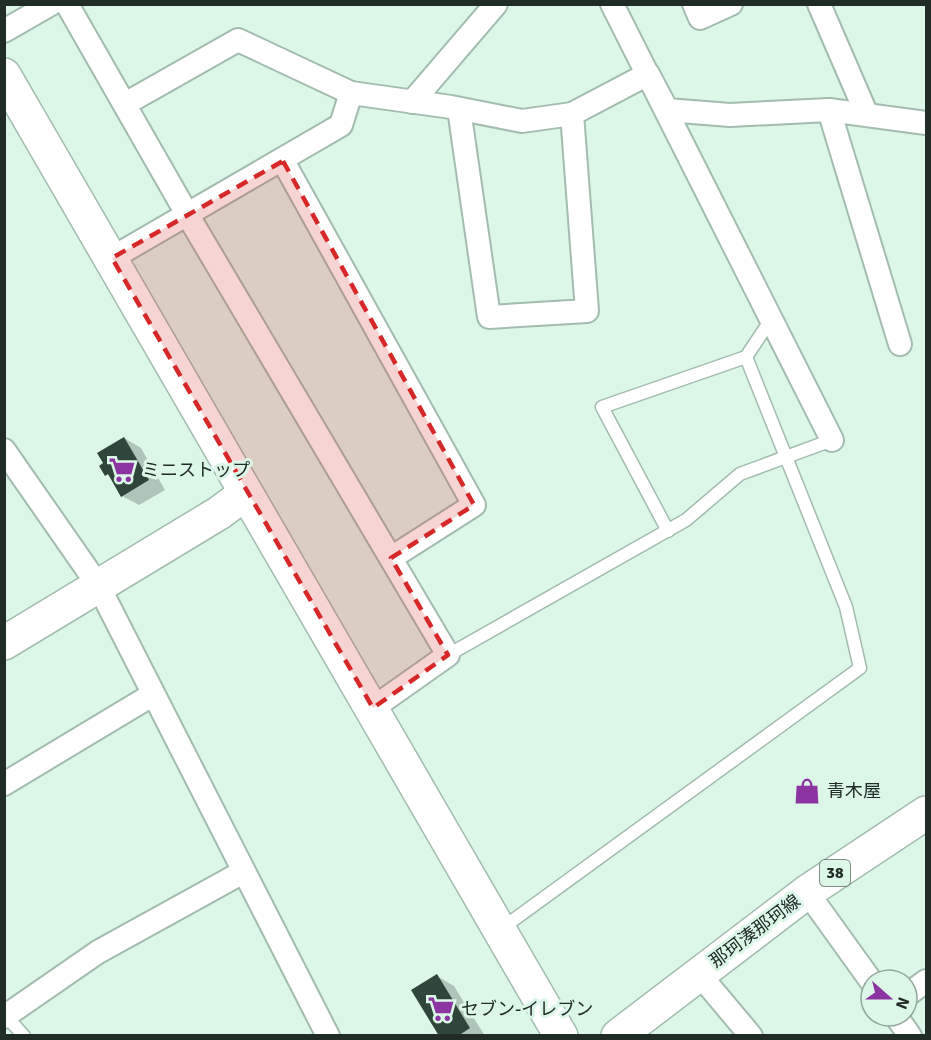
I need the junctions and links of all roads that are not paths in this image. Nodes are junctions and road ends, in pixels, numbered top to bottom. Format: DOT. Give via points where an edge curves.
graph roads {
  1 [pos="51,4"];
  2 [pos="68,4"];
  3 [pos="496,4"];
  4 [pos="612,4"];
  5 [pos="694,4"];
  6 [pos="731,4"];
  7 [pos="819,4"];
  8 [pos="4,31"];
  9 [pos="648,74"];
  10 [pos="4,75"];
  11 [pos="351,93"];
  12 [pos="412,102"];
  13 [pos="125,104"];
  14 [pos="459,109"];
  15 [pos="668,110"];
  16 [pos="828,110"];
  17 [pos="572,114"];
  18 [pos="867,115"];
  19 [pos="927,123"];
  20 [pos="283,161"];
  21 [pos="187,214"];
  22 [pos="112,258"];
  23 [pos="772,318"];
  24 [pos="900,344"];
  25 [pos="746,357"];
  26 [pos="832,440"];
  27 [pos="4,450"];
  28 [pos="787,456"];
  29 [pos="11,473"];
  30 [pos="246,493"];
  31 [pos="668,531"];
  32 [pos="391,558"];
  33 [pos="98,585"];
  34 [pos="4,643"];
  35 [pos="448,655"];
  36 [pos="152,695"];
  37 [pos="373,708"];
  38 [pos="4,784"];
  39 [pos="927,813"];
  40 [pos="243,872"];
  41 [pos="807,892"];
  42 [pos="501,930"];
  43 [pos="862,968"];
  44 [pos="699,974"];
  45 [pos="5,1017"];
  46 [pos="323,1034"];
  47 [pos="24,1035"];
  48 [pos="561,1035"];
  49 [pos="618,1035"];
  50 [pos="750,1035"];
  1 -- 8 [label="street"];
  2 -- 13 [label="street"];
  3 -- 12 [label="street"];
  4 -- 9 [label="street"];
  5 -- 6 [label="street" via="700,18"];
  7 -- 18 [label="street"];
  9 -- 15 [label="street"];
  9 -- 17 [label="street"];
  10 -- 22 [label="street"];
  11 -- 12 [label="street"];
  11 -- 13 [label="street" via="238,40"];
  11 -- 20 [label="street" via="341,125"];
  12 -- 14 [label="street"];
  13 -- 21 [label="street"];
  14 -- 17 [label="street" via="522,121"];
  14 -- 17 [label="street" via="489,317 587,311"];
  15 -- 16 [label="street" via="730,115"];
  15 -- 23 [label="street"];
  16 -- 18 [label="street"];
  16 -- 24 [label="street"];
  18 -- 19 [label="street"];
  20 -- 21 [label="street"];
  20 -- 32 [label="street" via="474,505"];
  21 -- 22 [label="street"];
  21 -- 32 [label="street"];
  22 -- 30 [label="street"];
  23 -- 25 [label="lane"];
  23 -- 26 [label="street"];
  25 -- 28 [label="lane"];
  25 -- 31 [label="lane" via="602,407"];
  26 -- 28 [label="lane"];
  27 -- 29 [label="street"];
  28 -- 31 [label="lane" via="740,474"];
  28 -- 42 [label="lane" via="846,607 860,668"];
  29 -- 33 [label="street"];
  30 -- 33 [label="street"];
  30 -- 37 [label="street"];
  31 -- 35 [label="lane"];
  32 -- 35 [label="street"];
  33 -- 34 [label="street"];
  33 -- 36 [label="street"];
  35 -- 37 [label="street"];
  36 -- 38 [label="street"];
  36 -- 40 [label="street"];
  37 -- 42 [label="street"];
  39 -- 41 [label="street, 那珂湊那珂線 / 38"];
  40 -- 45 [label="street" via="98,952"];
  40 -- 46 [label="street"];
  41 -- 43 [label="street"];
  41 -- 44 [label="street, 那珂湊那珂線 / 38"];
  42 -- 48 [label="street"];
  44 -- 49 [label="street, 那珂湊那珂線 / 38"];
  44 -- 50 [label="street"];
  45 -- 47 [label="lane"];
}
